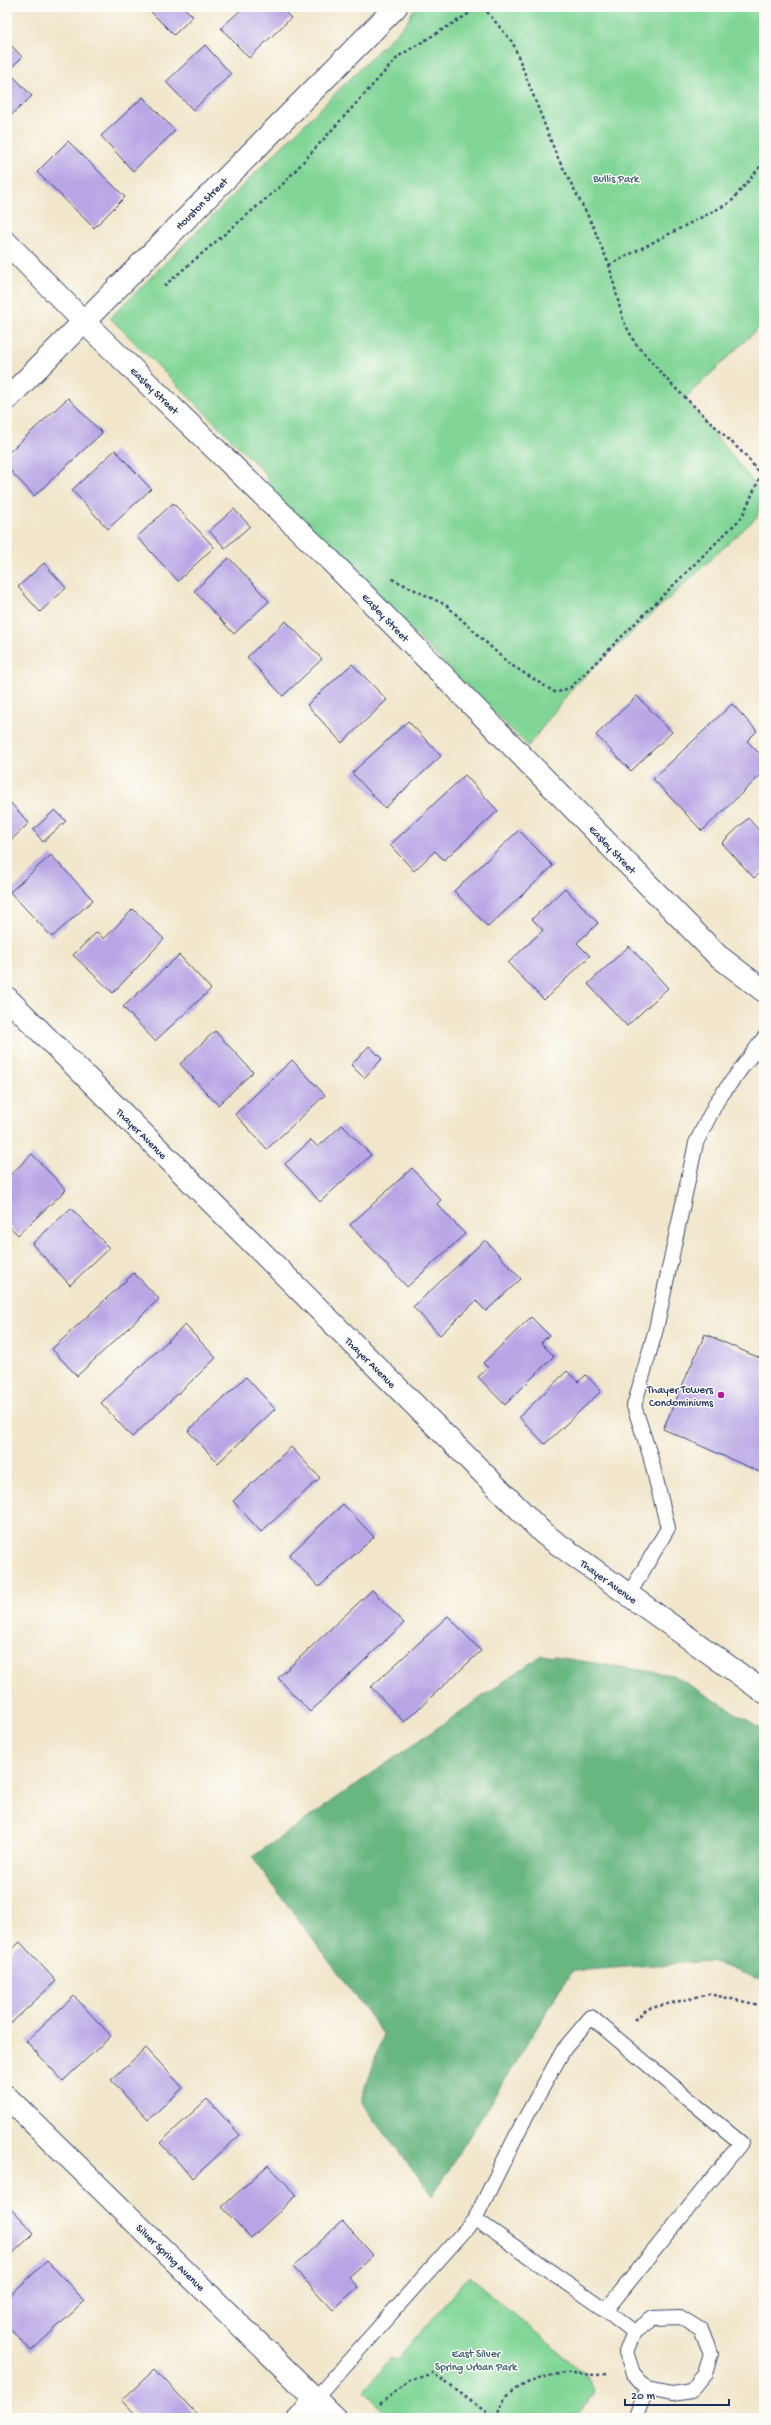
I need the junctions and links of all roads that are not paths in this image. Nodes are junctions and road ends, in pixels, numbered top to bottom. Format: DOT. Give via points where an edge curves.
graph roads {
  1 [pos="396,7"];
  2 [pos="7,243"];
  3 [pos="83,322"];
  4 [pos="7,399"];
  5 [pos="764,991"];
  6 [pos="7,998"];
  7 [pos="764,1038"];
  8 [pos="628,1596"];
  9 [pos="764,1692"];
  10 [pos="7,2097"];
  11 [pos="475,2218"];
  12 [pos="606,2310"];
  13 [pos="634,2332"];
  14 [pos="647,2389"];
  15 [pos="315,2399"];
  16 [pos="299,2418"];
  17 [pos="335,2418"];
  18 [pos="635,2418"];
  1 -- 3 [label="street, Houston Street"];
  2 -- 3 [label="street, Easley Street"];
  3 -- 4 [label="street, Houston Street"];
  3 -- 5 [label="street, Easley Street" via="330,560 717,955"];
  6 -- 8 [label="street, Thayer Avenue" via="544,1534"];
  7 -- 8 [label="lane" via="717,1101 696,1143 656,1329 634,1406 650,1455 668,1528"];
  8 -- 9 [label="street, Thayer Avenue"];
  10 -- 15 [label="street, Silver Spring Avenue"];
  11 -- 12 [label="lane"];
  11 -- 12 [label="lane" via="521,2126 564,2049 591,2017 741,2143"];
  11 -- 15 [label="lane"];
  12 -- 13 [label="lane"];
  13 -- 14 [label="lane" via="626,2352 633,2373"];
  13 -- 14 [label="lane" via="653,2318 680,2317 701,2330 711,2353 705,2374 691,2392 672,2394"];
  14 -- 18 [label="lane"];
  15 -- 16 [label="street"];
  15 -- 17 [label="street, Silver Spring Avenue"];
}
